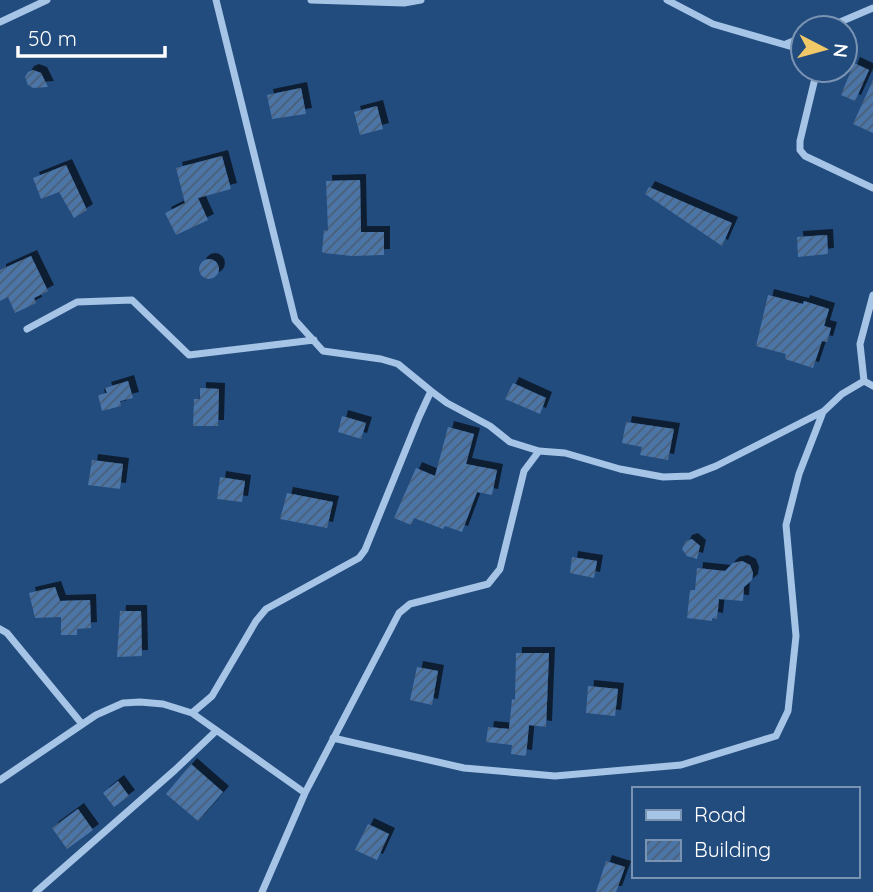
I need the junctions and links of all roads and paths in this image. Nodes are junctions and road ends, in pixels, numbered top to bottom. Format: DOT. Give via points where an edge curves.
graph roads {
  1 [pos="47,0"];
  2 [pos="216,0"];
  3 [pos="310,0"];
  4 [pos="421,0"];
  5 [pos="667,0"];
  6 [pos="0,22"];
  7 [pos="789,42"];
  8 [pos="785,44"];
  9 [pos="789,45"];
  10 [pos="814,84"];
  11 [pos="873,188"];
  12 [pos="873,295"];
  13 [pos="27,329"];
  14 [pos="314,340"];
  15 [pos="864,381"];
  16 [pos="873,386"];
  17 [pos="432,391"];
  18 [pos="824,411"];
  19 [pos="540,451"];
  20 [pos="0,629"];
  21 [pos="192,713"];
  22 [pos="82,724"];
  23 [pos="216,731"];
  24 [pos="333,738"];
  25 [pos="0,780"];
  26 [pos="305,793"];
  27 [pos="36,892"];
  28 [pos="262,892"];
  1 -- 6 [label="street"];
  2 -- 14 [label="street" via="295,320"];
  3 -- 4 [label="street"];
  5 -- 8 [label="street" via="713,24"];
  7 -- 8 [label="street"];
  8 -- 9 [label="street"];
  10 -- 11 [label="street" via="800,150"];
  12 -- 15 [label="street" via="860,344"];
  13 -- 14 [label="street" via="77,302 132,300 189,355"];
  14 -- 17 [label="street" via="323,351 398,364"];
  15 -- 16 [label="street"];
  15 -- 18 [label="street"];
  17 -- 19 [label="street" via="510,442"];
  17 -- 21 [label="street" via="365,550 359,558 266,609 212,696"];
  18 -- 19 [label="street" via="690,476 663,477"];
  18 -- 24 [label="street" via="799,474 786,525 796,636 788,711 776,736 681,765 555,776 464,768"];
  19 -- 24 [label="street" via="524,471 494,578 488,584 403,608"];
  20 -- 22 [label="street"];
  21 -- 22 [label="street" via="139,702 123,704"];
  21 -- 23 [label="street"];
  22 -- 25 [label="street"];
  23 -- 26 [label="street"];
  23 -- 27 [label="street"];
  24 -- 26 [label="street"];
  26 -- 28 [label="street"];
}
